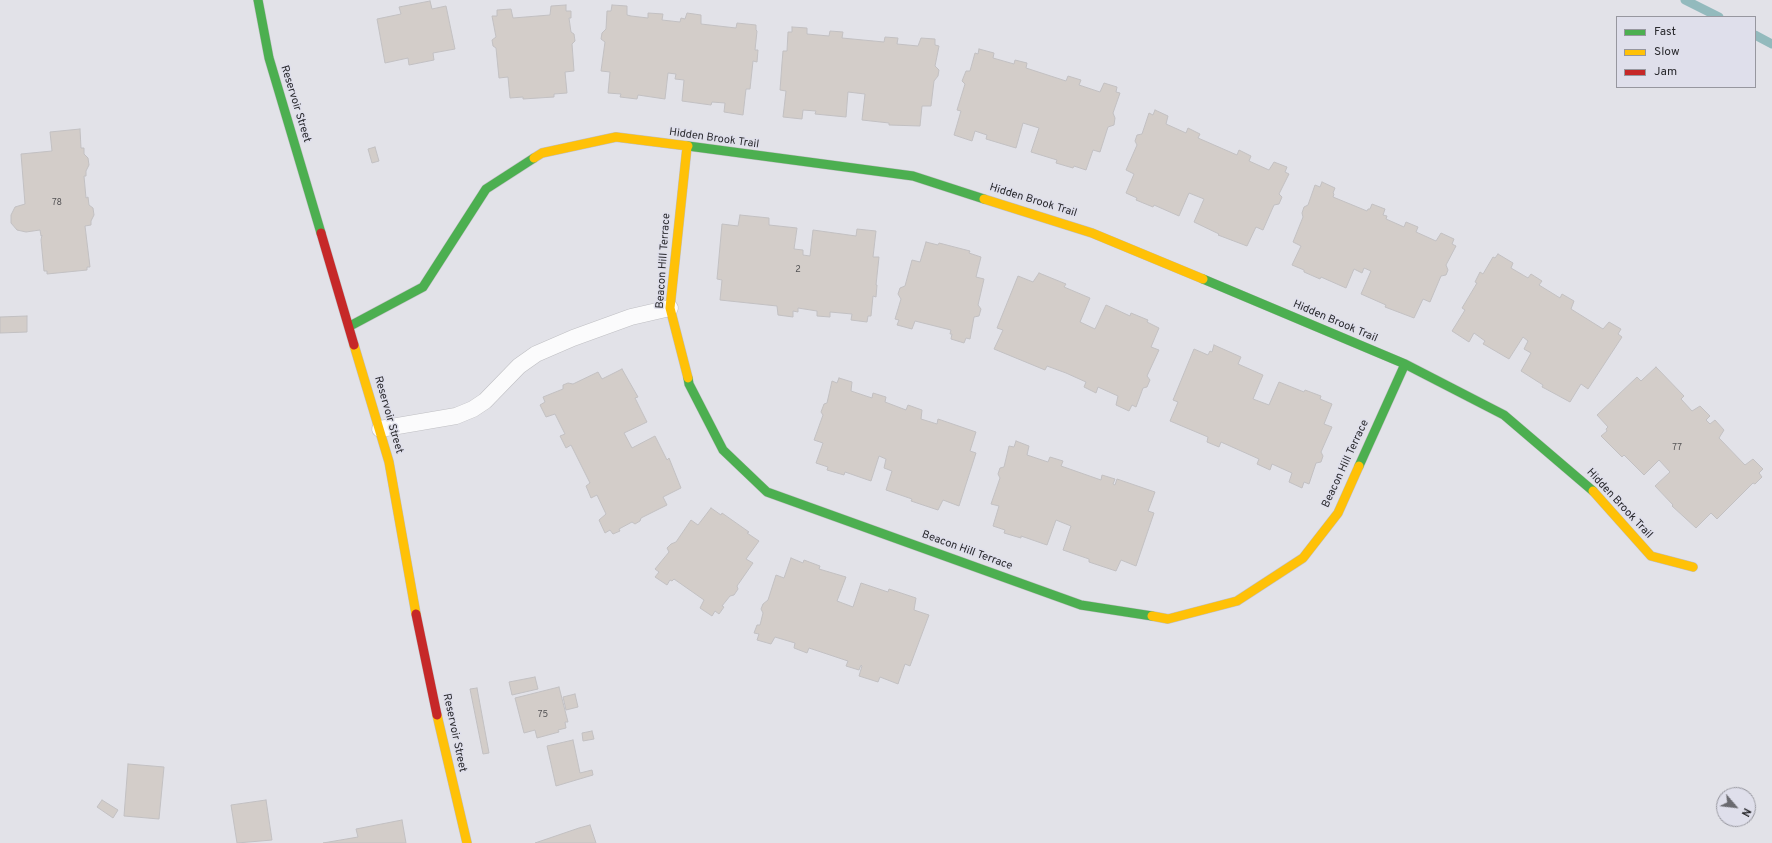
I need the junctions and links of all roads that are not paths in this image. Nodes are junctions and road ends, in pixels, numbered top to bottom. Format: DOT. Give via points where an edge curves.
graph roads {
  1 [pos="258,0"];
  2 [pos="687,147"];
  3 [pos="670,308"];
  4 [pos="350,326"];
  5 [pos="1405,364"];
  6 [pos="380,429"];
  7 [pos="1693,567"];
  8 [pos="467,843"];
  1 -- 4 [label="street, Reservoir Street" via="269,58"];
  2 -- 3 [label="street, Beacon Hill Terrace"];
  2 -- 4 [label="street, Hidden Brook Trail" via="616,137 542,153 486,189 424,287"];
  2 -- 5 [label="street, Hidden Brook Trail" via="913,176 1092,232"];
  3 -- 5 [label="street, Beacon Hill Terrace" via="689,384 723,450 767,492 1081,605 1168,619 1237,601 1303,558 1338,513"];
  3 -- 6 [label="lane" via="631,317 536,354 519,366 485,401 473,409 456,416"];
  4 -- 6 [label="street, Reservoir Street"];
  5 -- 7 [label="street, Hidden Brook Trail" via="1504,415 1588,486 1651,556"];
  6 -- 8 [label="street, Reservoir Street" via="389,462 416,616"];
}
